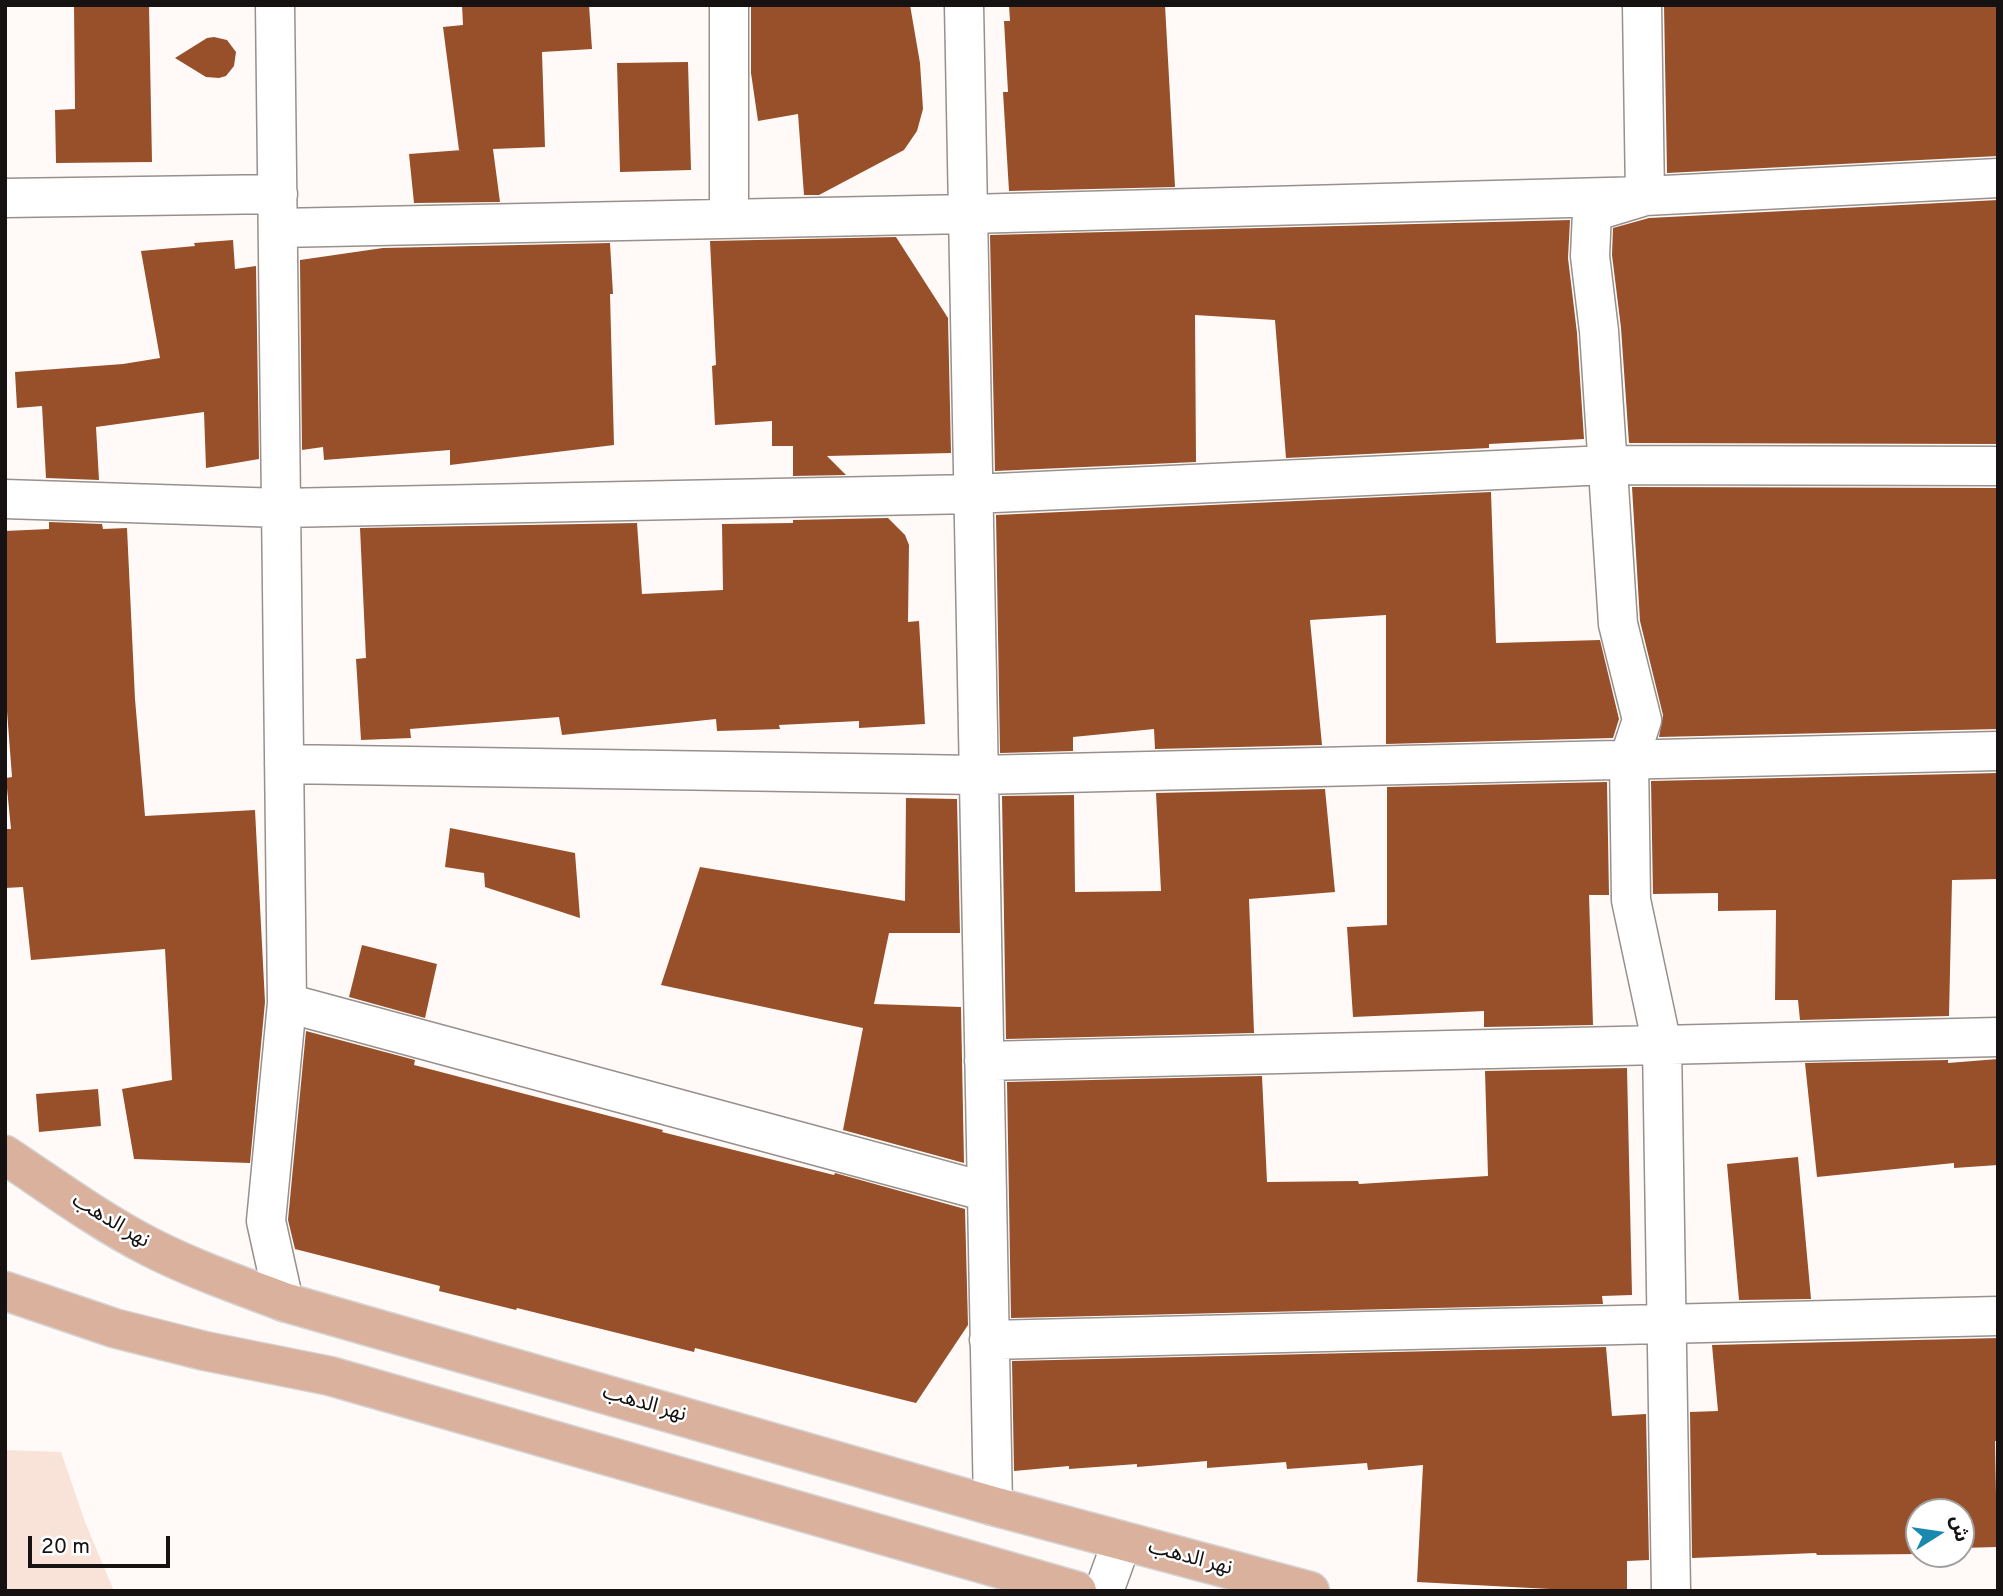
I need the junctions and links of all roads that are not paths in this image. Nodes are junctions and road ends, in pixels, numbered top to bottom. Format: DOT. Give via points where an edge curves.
graph roads {
  1 [pos="275,5"];
  2 [pos="729,5"];
  3 [pos="964,5"];
  4 [pos="1642,5"];
  5 [pos="1998,178"];
  6 [pos="1645,196"];
  7 [pos="5,198"];
  8 [pos="278,211"];
  9 [pos="968,214"];
  10 [pos="729,219"];
  11 [pos="1607,465"];
  12 [pos="1998,466"];
  13 [pos="973,494"];
  14 [pos="5,499"];
  15 [pos="281,508"];
  16 [pos="1998,751"];
  17 [pos="1629,759"];
  18 [pos="284,764"];
  19 [pos="978,775"];
  20 [pos="287,1003"];
  21 [pos="1998,1037"];
  22 [pos="1662,1045"];
  23 [pos="984,1061"];
  24 [pos="5,1155"];
  25 [pos="987,1192"];
  26 [pos="5,1291"];
  27 [pos="284,1302"];
  28 [pos="1998,1316"];
  29 [pos="1667,1324"];
  30 [pos="989,1340"];
  31 [pos="993,1506"];
  32 [pos="1122,1541"];
  33 [pos="1077,1591"];
  34 [pos="1104,1591"];
  35 [pos="1310,1591"];
  36 [pos="1671,1591"];
  1 -- 8 [label="street"];
  2 -- 10 [label="street"];
  3 -- 9 [label="street"];
  4 -- 6 [label="street"];
  5 -- 6 [label="street"];
  6 -- 9 [label="street"];
  6 -- 11 [label="street" via="1592,212 1590,256 1600,331"];
  7 -- 8 [label="street"];
  8 -- 10 [label="street"];
  8 -- 15 [label="street"];
  9 -- 10 [label="street"];
  9 -- 13 [label="street"];
  11 -- 12 [label="street"];
  11 -- 13 [label="street"];
  11 -- 17 [label="street" via="1618,624 1642,720"];
  13 -- 15 [label="street"];
  13 -- 19 [label="street"];
  14 -- 15 [label="street"];
  15 -- 18 [label="street"];
  16 -- 17 [label="street"];
  17 -- 19 [label="street"];
  17 -- 22 [label="street" via="1631,900"];
  18 -- 19 [label="street"];
  18 -- 20 [label="street"];
  19 -- 23 [label="street"];
  20 -- 25 [label="street"];
  20 -- 27 [label="street" via="266,1221"];
  21 -- 22 [label="street"];
  22 -- 23 [label="street"];
  22 -- 29 [label="street"];
  23 -- 25 [label="street"];
  24 -- 27 [label="main road, نهر الدهب" via="150,1247"];
  25 -- 30 [label="street"];
  26 -- 33 [label="main road" via="114,1328 330,1376"];
  27 -- 31 [label="main road, نهر الدهب"];
  28 -- 29 [label="street"];
  29 -- 30 [label="street"];
  29 -- 36 [label="street"];
  30 -- 31 [label="street"];
  31 -- 32 [label="main road, نهر الدهب"];
  32 -- 34 [label="street"];
  32 -- 35 [label="main road, نهر الدهب"];
}
